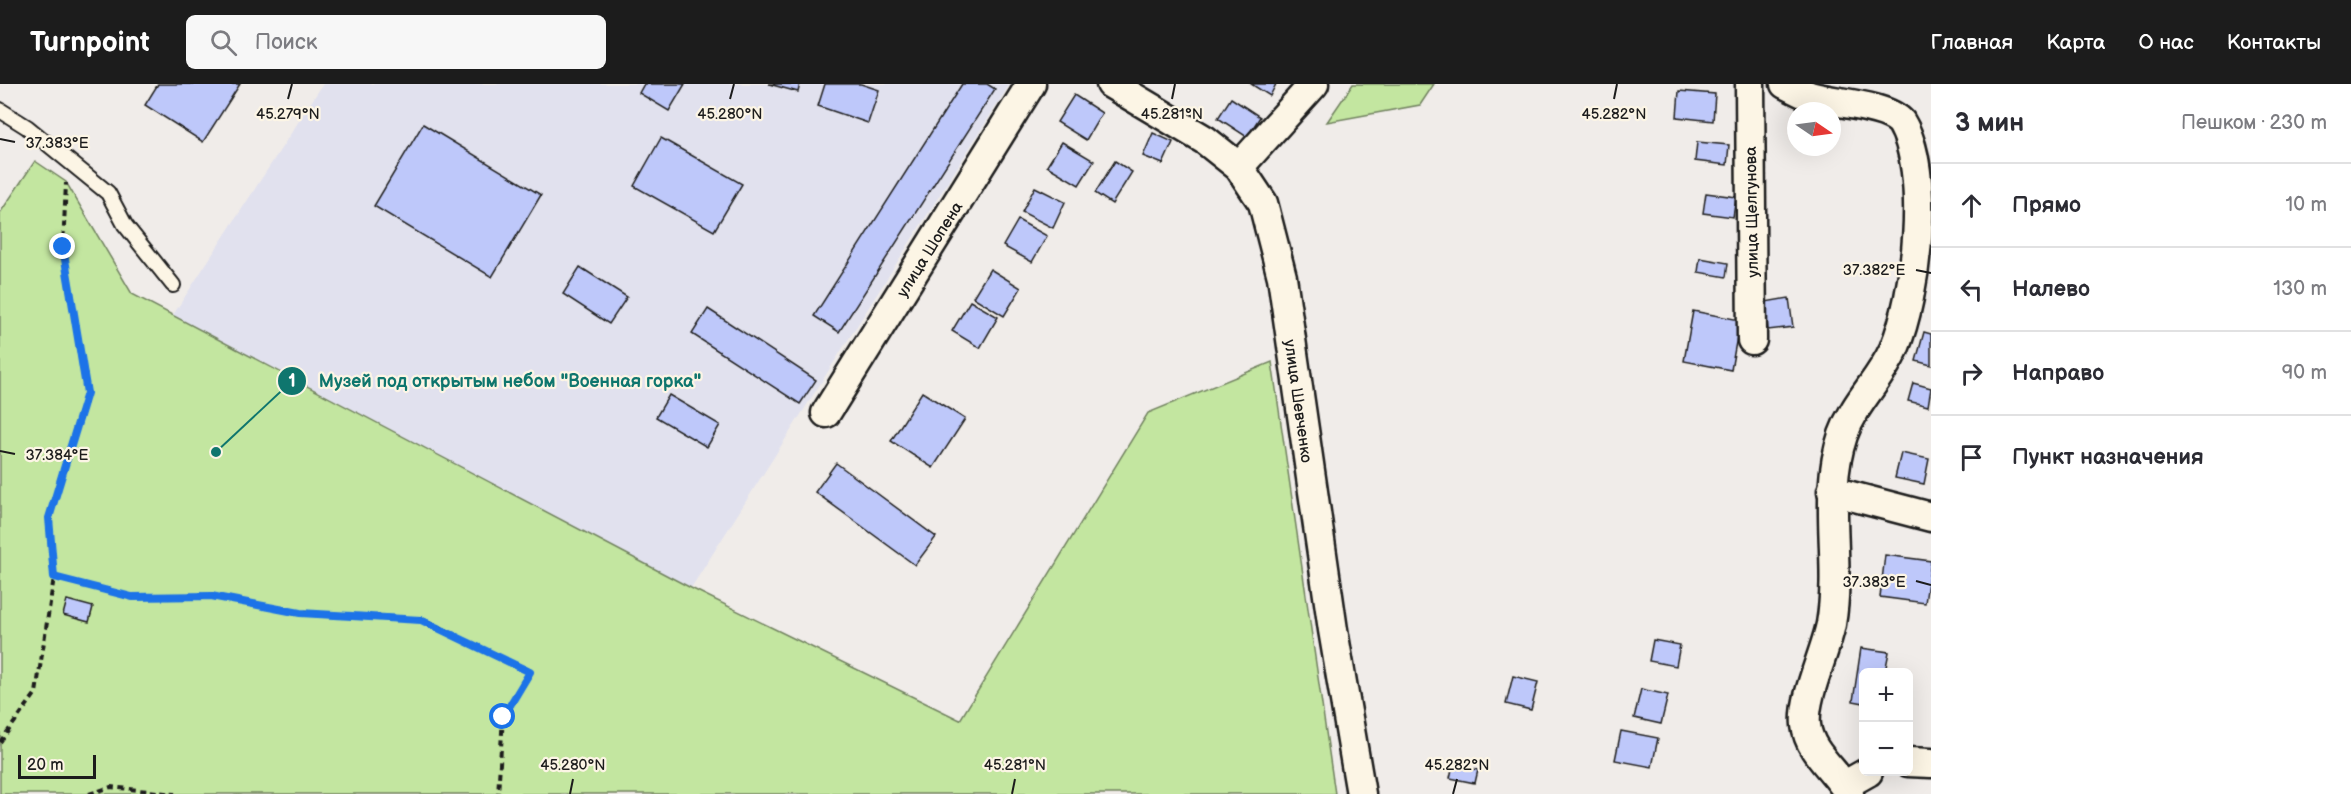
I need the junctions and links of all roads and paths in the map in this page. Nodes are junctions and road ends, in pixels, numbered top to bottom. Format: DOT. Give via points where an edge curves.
graph roads {
  1 [pos="1031,84"];
  2 [pos="1111,84"];
  3 [pos="1314,84"];
  4 [pos="1750,84"];
  5 [pos="1785,84"];
  6 [pos="0,110"];
  7 [pos="67,158"];
  8 [pos="1239,166"];
  9 [pos="173,285"];
  10 [pos="1752,340"];
  11 [pos="826,413"];
  12 [pos="1832,491"];
  13 [pos="1931,517"];
  14 [pos="54,577"];
  15 [pos="0,742"];
  16 [pos="1913,762"];
  17 [pos="1931,763"];
  18 [pos="1854,784"];
  19 [pos="88,794"];
  20 [pos="175,794"];
  21 [pos="498,794"];
  22 [pos="1361,794"];
  1 -- 11 [label="street, улица Шопена"];
  2 -- 8 [label="street, улица Шевченко" via="1204,140"];
  3 -- 8 [label="street"];
  4 -- 10 [label="street, улица Щелгунова"];
  5 -- 12 [label="street" via="1809,95 1884,112 1900,120 1922,166 1926,195 1910,297 1894,348 1877,382 1855,407 1843,436"];
  6 -- 7 [label="lane"];
  7 -- 9 [label="lane" via="108,193 125,225"];
  7 -- 14 [label="path" via="63,247 87,393 49,518"];
  8 -- 22 [label="street, улица Шевченко" via="1263,203 1282,277 1331,618"];
  12 -- 13 [label="street"];
  12 -- 18 [label="street" via="1831,624 1808,701 1806,726 1816,750"];
  14 -- 15 [label="path" via="36,693"];
  14 -- 21 [label="path" via="132,597 211,596 300,613 421,620 530,672 503,717"];
  16 -- 17 [label="street"];
  19 -- 20 [label="path" via="111,787"];
}
